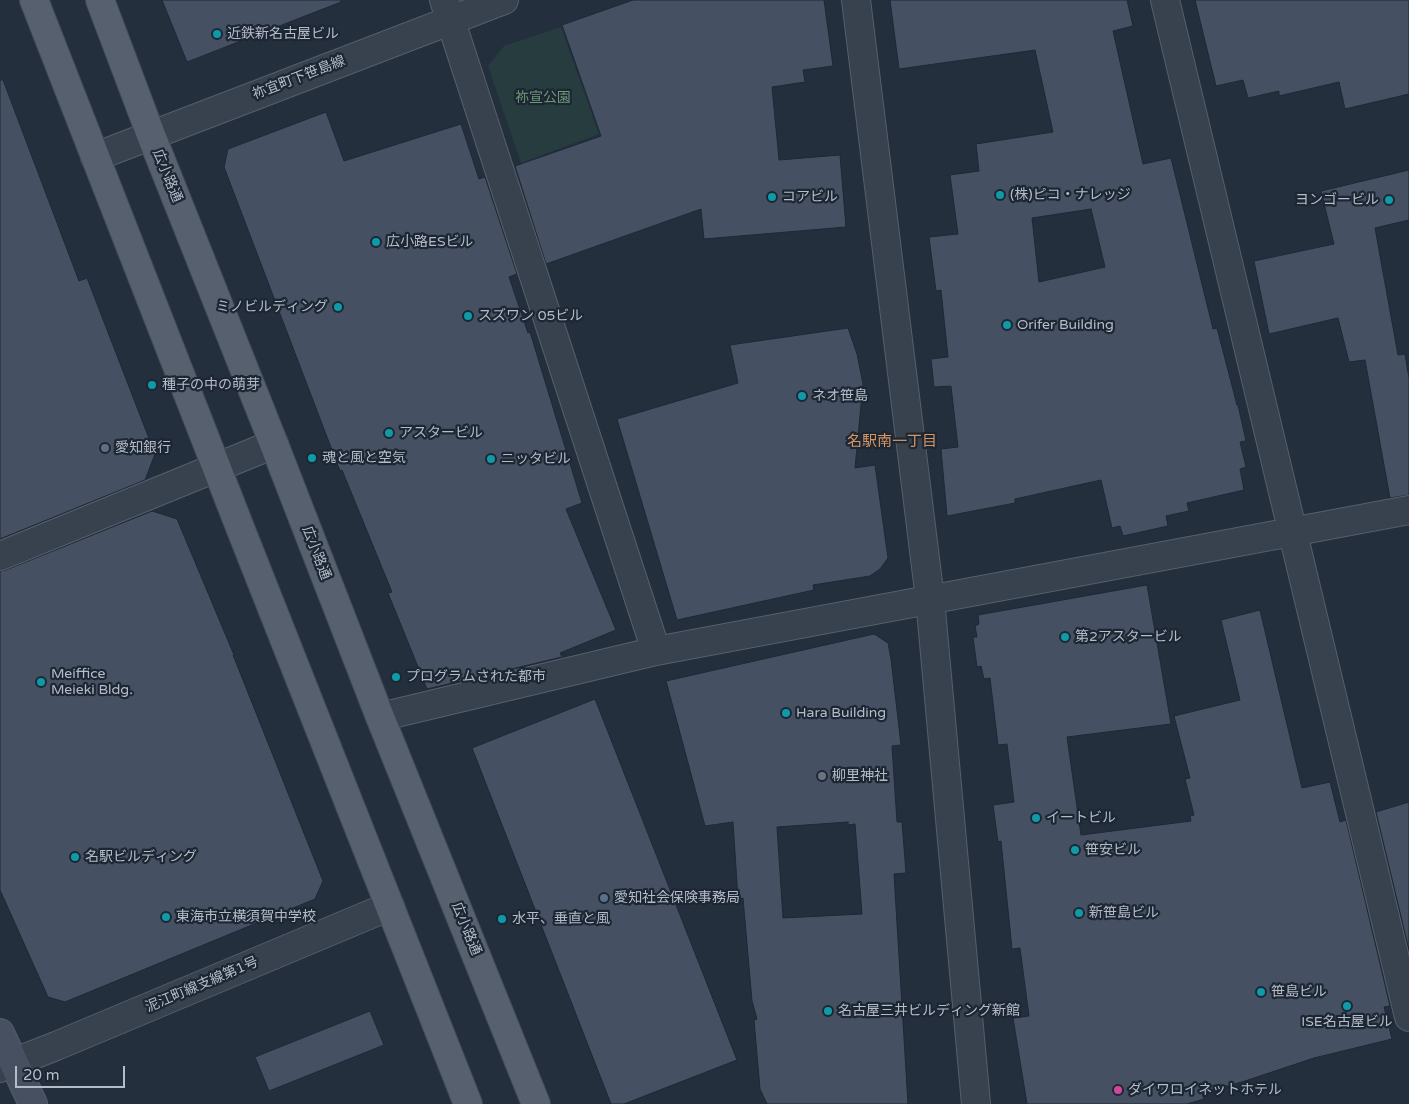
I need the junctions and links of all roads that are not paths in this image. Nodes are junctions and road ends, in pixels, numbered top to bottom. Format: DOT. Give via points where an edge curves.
graph roads {
  1 [pos="34,0"];
  2 [pos="100,0"];
  3 [pos="504,0"];
  4 [pos="856,0"];
  5 [pos="1165,0"];
  6 [pos="447,10"];
  7 [pos="151,135"];
  8 [pos="95,157"];
  9 [pos="274,444"];
  10 [pos="216,467"];
  11 [pos="1409,510"];
  12 [pos="1292,532"];
  13 [pos="0,556"];
  14 [pos="930,599"];
  15 [pos="656,651"];
  16 [pos="380,718"];
  17 [pos="390,906"];
  18 [pos="1409,1017"];
  19 [pos="0,1033"];
  20 [pos="7,1065"];
  21 [pos="33,1104"];
  22 [pos="468,1104"];
  23 [pos="536,1104"];
  24 [pos="976,1104"];
  1 -- 8 [label="main road"];
  2 -- 7 [label="main road, 広小路通"];
  3 -- 6 [label="street, 祢宜町下笹島線"];
  4 -- 14 [label="street"];
  5 -- 12 [label="street"];
  6 -- 7 [label="street, 祢宜町下笹島線"];
  6 -- 15 [label="street"];
  7 -- 8 [label="street, 祢宜町下笹島線"];
  7 -- 9 [label="main road, 広小路通"];
  8 -- 10 [label="main road"];
  9 -- 10 [label="street"];
  9 -- 16 [label="main road, 広小路通"];
  10 -- 13 [label="street"];
  10 -- 17 [label="main road"];
  11 -- 12 [label="street"];
  12 -- 14 [label="street"];
  12 -- 18 [label="street"];
  14 -- 15 [label="street"];
  14 -- 24 [label="street"];
  15 -- 16 [label="street"];
  16 -- 23 [label="main road, 広小路通"];
  17 -- 20 [label="street, 泥江町線支線第1号"];
  17 -- 22 [label="main road"];
  19 -- 20 [label="street"];
  20 -- 21 [label="street"];
}
